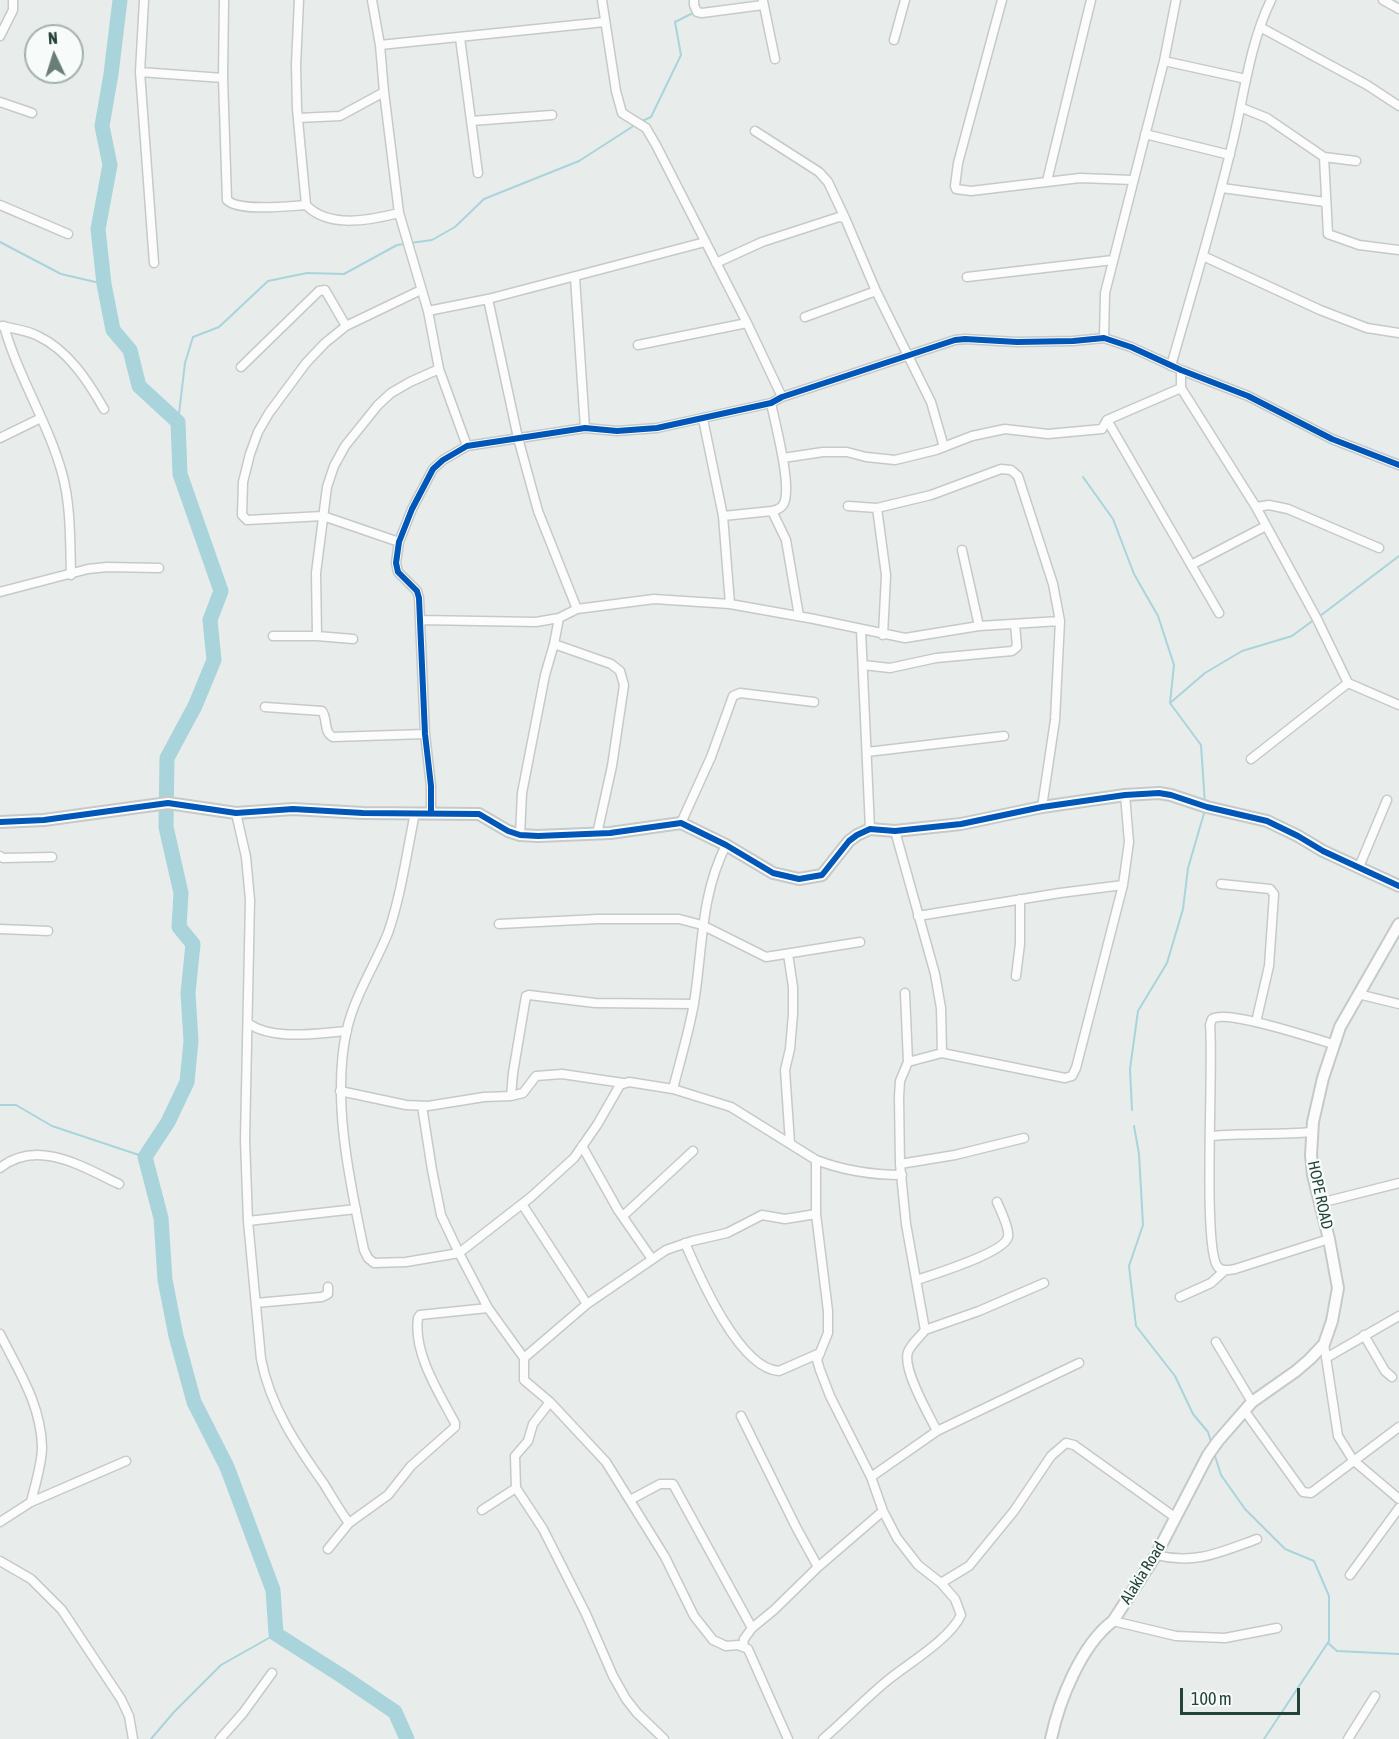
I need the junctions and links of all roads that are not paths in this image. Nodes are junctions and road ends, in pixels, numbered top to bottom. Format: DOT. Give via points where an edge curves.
graph roads {
  1 [pos="13,0"];
  2 [pos="144,0"];
  3 [pos="224,0"];
  4 [pos="299,0"];
  5 [pos="372,0"];
  6 [pos="602,0"];
  7 [pos="694,0"];
  8 [pos="904,0"];
  9 [pos="1002,0"];
  10 [pos="1091,0"];
  11 [pos="1176,0"];
  12 [pos="1271,0"];
  13 [pos="1383,0"];
  14 [pos="763,2"];
  15 [pos="1399,9"];
  16 [pos="605,22"];
  17 [pos="1260,27"];
  18 [pos="0,36"];
  19 [pos="460,38"];
  20 [pos="894,40"];
  21 [pos="380,45"];
  22 [pos="775,59"];
  23 [pos="1164,61"];
  24 [pos="140,72"];
  25 [pos="223,78"];
  26 [pos="1246,79"];
  27 [pos="384,92"];
  28 [pos="0,102"];
  29 [pos="1399,106"];
  30 [pos="1242,108"];
  31 [pos="32,113"];
  32 [pos="552,115"];
  33 [pos="298,118"];
  34 [pos="471,121"];
  35 [pos="755,131"];
  36 [pos="1145,134"];
  37 [pos="1230,155"];
  38 [pos="1324,157"];
  39 [pos="1356,161"];
  40 [pos="478,173"];
  41 [pos="1133,180"];
  42 [pos="1047,181"];
  43 [pos="1222,188"];
  44 [pos="1325,202"];
  45 [pos="0,205"];
  46 [pos="306,206"];
  47 [pos="399,213"];
  48 [pos="845,218"];
  49 [pos="68,234"];
  50 [pos="705,242"];
  51 [pos="1399,250"];
  52 [pos="1203,256"];
  53 [pos="1113,260"];
  54 [pos="154,262"];
  55 [pos="716,263"];
  56 [pos="575,277"];
  57 [pos="967,277"];
  58 [pos="421,290"];
  59 [pos="876,291"];
  60 [pos="488,299"];
  61 [pos="428,311"];
  62 [pos="805,316"];
  63 [pos="747,323"];
  64 [pos="2,326"];
  65 [pos="346,326"];
  66 [pos="1399,333"];
  67 [pos="1104,338"];
  68 [pos="638,345"];
  69 [pos="909,356"];
  70 [pos="1171,366"];
  71 [pos="241,367"];
  72 [pos="439,369"];
  73 [pos="1181,370"];
  74 [pos="1181,388"];
  75 [pos="782,397"];
  76 [pos="771,403"];
  77 [pos="104,409"];
  78 [pos="41,418"];
  79 [pos="703,419"];
  80 [pos="1107,420"];
  81 [pos="585,428"];
  82 [pos="0,438"];
  83 [pos="518,438"];
  84 [pos="467,446"];
  85 [pos="944,447"];
  86 [pos="783,458"];
  87 [pos="1399,465"];
  88 [pos="848,506"];
  89 [pos="1256,507"];
  90 [pos="877,508"];
  91 [pos="772,512"];
  92 [pos="323,516"];
  93 [pos="723,516"];
  94 [pos="1266,526"];
  95 [pos="399,542"];
  96 [pos="1379,548"];
  97 [pos="962,550"];
  98 [pos="1191,565"];
  99 [pos="159,568"];
  100 [pos="71,574"];
  101 [pos="0,592"];
  102 [pos="730,604"];
  103 [pos="577,609"];
  104 [pos="1219,613"];
  105 [pos="799,616"];
  106 [pos="559,618"];
  107 [pos="421,620"];
  108 [pos="1060,621"];
  109 [pos="1015,624"];
  110 [pos="980,626"];
  111 [pos="861,630"];
  112 [pos="883,635"];
  113 [pos="273,636"];
  114 [pos="317,636"];
  115 [pos="353,639"];
  116 [pos="554,644"];
  117 [pos="863,665"];
  118 [pos="1348,683"];
  119 [pos="814,702"];
  120 [pos="1399,705"];
  121 [pos="265,707"];
  122 [pos="425,734"];
  123 [pos="1004,736"];
  124 [pos="867,752"];
  125 [pos="1251,759"];
  126 [pos="1125,795"];
  127 [pos="1387,800"];
  128 [pos="1042,807"];
  129 [pos="236,813"];
  130 [pos="415,813"];
  131 [pos="431,813"];
  132 [pos="0,822"];
  133 [pos="681,823"];
  134 [pos="870,828"];
  135 [pos="895,831"];
  136 [pos="597,834"];
  137 [pos="520,835"];
  138 [pos="726,846"];
  139 [pos="0,856"];
  140 [pos="52,857"];
  141 [pos="1359,867"];
  142 [pos="1221,884"];
  143 [pos="1124,885"];
  144 [pos="1399,886"];
  145 [pos="1020,899"];
  146 [pos="918,916"];
  147 [pos="499,924"];
  148 [pos="702,925"];
  149 [pos="1399,925"];
  150 [pos="0,929"];
  151 [pos="48,931"];
  152 [pos="860,942"];
  153 [pos="788,954"];
  154 [pos="1016,976"];
  155 [pos="905,993"];
  156 [pos="1358,994"];
  157 [pos="694,1004"];
  158 [pos="1399,1004"];
  159 [pos="1256,1022"];
  160 [pos="249,1024"];
  161 [pos="347,1031"];
  162 [pos="1333,1044"];
  163 [pos="942,1053"];
  164 [pos="908,1062"];
  165 [pos="623,1083"];
  166 [pos="673,1089"];
  167 [pos="340,1091"];
  168 [pos="511,1096"];
  169 [pos="422,1106"];
  170 [pos="1311,1132"];
  171 [pos="1211,1136"];
  172 [pos="1024,1138"];
  173 [pos="789,1143"];
  174 [pos="582,1146"];
  175 [pos="693,1151"];
  176 [pos="816,1160"];
  177 [pos="900,1164"];
  178 [pos="0,1168"];
  179 [pos="902,1175"];
  180 [pos="1399,1183"];
  181 [pos="119,1184"];
  182 [pos="997,1202"];
  183 [pos="1320,1203"];
  184 [pos="522,1204"];
  185 [pos="356,1209"];
  186 [pos="816,1214"];
  187 [pos="623,1216"];
  188 [pos="248,1221"];
  189 [pos="1329,1239"];
  190 [pos="685,1243"];
  191 [pos="459,1254"];
  192 [pos="652,1259"];
  193 [pos="1224,1270"];
  194 [pos="917,1280"];
  195 [pos="1044,1282"];
  196 [pos="328,1287"];
  197 [pos="1180,1297"];
  198 [pos="256,1303"];
  199 [pos="587,1304"];
  200 [pos="488,1308"];
  201 [pos="1399,1316"];
  202 [pos="925,1330"];
  203 [pos="0,1334"];
  204 [pos="1364,1335"];
  205 [pos="1216,1342"];
  206 [pos="1324,1344"];
  207 [pos="820,1353"];
  208 [pos="524,1358"];
  209 [pos="1326,1358"];
  210 [pos="1079,1363"];
  211 [pos="1392,1377"];
  212 [pos="550,1402"];
  213 [pos="1248,1406"];
  214 [pos="741,1416"];
  215 [pos="1399,1427"];
  216 [pos="937,1431"];
  217 [pos="1353,1460"];
  218 [pos="126,1461"];
  219 [pos="871,1478"];
  220 [pos="516,1488"];
  221 [pos="1399,1499"];
  222 [pos="630,1500"];
  223 [pos="31,1502"];
  224 [pos="1399,1508"];
  225 [pos="482,1510"];
  226 [pos="883,1511"];
  227 [pos="1176,1518"];
  228 [pos="0,1522"];
  229 [pos="349,1523"];
  230 [pos="1257,1539"];
  231 [pos="328,1549"];
  232 [pos="1156,1555"];
  233 [pos="0,1561"];
  234 [pos="818,1567"];
  235 [pos="1350,1575"];
  236 [pos="941,1583"];
  237 [pos="1113,1621"];
  238 [pos="752,1628"];
  239 [pos="1277,1628"];
  240 [pos="743,1646"];
  241 [pos="273,1673"];
  242 [pos="1375,1696"];
  243 [pos="133,1739"];
  244 [pos="220,1739"];
  245 [pos="664,1739"];
  246 [pos="788,1739"];
  247 [pos="823,1739"];
  248 [pos="1051,1739"];
  249 [pos="1348,1739"];
  1 -- 18 [label="street" via="13,10"];
  2 -- 24 [label="street"];
  3 -- 25 [label="street"];
  4 -- 33 [label="street"];
  5 -- 21 [label="street"];
  6 -- 16 [label="street"];
  7 -- 14 [label="street" via="697,12 702,13"];
  8 -- 20 [label="street"];
  9 -- 42 [label="street" via="955,186 971,191"];
  10 -- 42 [label="street"];
  11 -- 23 [label="street"];
  12 -- 17 [label="street"];
  13 -- 15 [label="street"];
  14 -- 22 [label="street"];
  16 -- 19 [label="street"];
  16 -- 50 [label="street" via="622,113 646,128"];
  17 -- 26 [label="street"];
  17 -- 29 [label="street"];
  19 -- 21 [label="street"];
  19 -- 34 [label="street"];
  21 -- 27 [label="street"];
  23 -- 26 [label="street"];
  23 -- 36 [label="street"];
  24 -- 25 [label="street"];
  24 -- 54 [label="street"];
  25 -- 46 [label="street" via="227,200 252,207"];
  26 -- 30 [label="street"];
  27 -- 33 [label="street" via="340,116"];
  27 -- 47 [label="street"];
  28 -- 31 [label="street"];
  30 -- 37 [label="street"];
  30 -- 38 [label="street" via="1268,118"];
  32 -- 34 [label="street"];
  33 -- 46 [label="street"];
  34 -- 40 [label="street"];
  35 -- 48 [label="street" via="819,172"];
  36 -- 37 [label="street"];
  36 -- 41 [label="street"];
  37 -- 43 [label="street"];
  38 -- 39 [label="street"];
  38 -- 44 [label="street"];
  41 -- 42 [label="street" via="1095,177"];
  41 -- 53 [label="street"];
  43 -- 44 [label="street"];
  43 -- 52 [label="street"];
  44 -- 51 [label="street" via="1328,234 1359,245"];
  45 -- 49 [label="street"];
  46 -- 47 [label="street" via="318,216 348,220 374,220"];
  47 -- 58 [label="street"];
  48 -- 55 [label="street" via="762,242"];
  48 -- 59 [label="street"];
  50 -- 55 [label="street"];
  50 -- 56 [label="street"];
  52 -- 66 [label="street" via="1320,310 1367,328"];
  52 -- 70 [label="street"];
  53 -- 57 [label="street"];
  53 -- 67 [label="street" via="1105,293"];
  55 -- 63 [label="street"];
  56 -- 60 [label="street"];
  56 -- 81 [label="street"];
  58 -- 61 [label="street"];
  58 -- 65 [label="street"];
  59 -- 62 [label="street"];
  59 -- 69 [label="street"];
  60 -- 61 [label="street"];
  60 -- 83 [label="street"];
  61 -- 72 [label="street"];
  63 -- 68 [label="street"];
  63 -- 75 [label="street"];
  64 -- 77 [label="street" via="38,336 59,349"];
  64 -- 78 [label="street"];
  65 -- 71 [label="street" via="325,290 319,291"];
  65 -- 92 [label="street" via="306,363 269,413 250,454 243,482 242,515 247,520"];
  67 -- 69 [label="street" via="1028,342 965,339"];
  67 -- 70 [label="street"];
  69 -- 75 [label="street"];
  69 -- 85 [label="street" via="931,402"];
  70 -- 73 [label="street"];
  72 -- 84 [label="street"];
  72 -- 92 [label="street" via="392,393 354,434 334,466"];
  73 -- 74 [label="street"];
  73 -- 87 [label="street"];
  74 -- 80 [label="street"];
  74 -- 89 [label="street"];
  75 -- 76 [label="street"];
  76 -- 79 [label="street"];
  76 -- 86 [label="street"];
  78 -- 82 [label="street"];
  78 -- 100 [label="street" via="63,475"];
  79 -- 81 [label="street" via="657,428"];
  79 -- 93 [label="street"];
  80 -- 85 [label="street" via="1102,429 1048,434 1005,429"];
  80 -- 98 [label="street"];
  81 -- 83 [label="street"];
  83 -- 84 [label="street"];
  83 -- 103 [label="street" via="538,511"];
  84 -- 95 [label="street" via="433,469"];
  85 -- 86 [label="street" via="895,460 847,452"];
  86 -- 91 [label="street" via="786,495 783,505"];
  88 -- 90 [label="street"];
  89 -- 94 [label="street"];
  89 -- 96 [label="street" via="1288,509"];
  90 -- 108 [label="street" via="931,495 1001,469 1011,470 1018,476 1037,533"];
  90 -- 112 [label="street" via="885,575"];
  91 -- 93 [label="street"];
  91 -- 105 [label="street" via="786,540"];
  92 -- 95 [label="street"];
  92 -- 114 [label="street" via="316,573"];
  93 -- 102 [label="street"];
  94 -- 98 [label="street"];
  94 -- 118 [label="street"];
  95 -- 107 [label="street" via="398,572 417,591"];
  97 -- 110 [label="street"];
  98 -- 104 [label="street"];
  99 -- 100 [label="street" via="107,567"];
  100 -- 101 [label="street"];
  102 -- 103 [label="street" via="654,599"];
  102 -- 105 [label="street"];
  103 -- 106 [label="street"];
  105 -- 111 [label="street"];
  106 -- 107 [label="street" via="536,622"];
  106 -- 116 [label="street"];
  107 -- 122 [label="street"];
  108 -- 109 [label="street"];
  108 -- 128 [label="street" via="1055,720"];
  109 -- 110 [label="street"];
  109 -- 117 [label="street" via="1017,647 1012,651 936,658 890,668"];
  110 -- 112 [label="street" via="904,638"];
  111 -- 112 [label="street"];
  111 -- 117 [label="street"];
  113 -- 114 [label="street"];
  114 -- 115 [label="street"];
  116 -- 136 [label="street" via="611,664 620,671 624,686"];
  116 -- 137 [label="street" via="522,793"];
  117 -- 124 [label="street"];
  118 -- 120 [label="street"];
  118 -- 125 [label="street"];
  119 -- 133 [label="street" via="740,693 734,696"];
  121 -- 122 [label="street" via="322,711 327,731 333,737"];
  122 -- 131 [label="street"];
  123 -- 124 [label="street"];
  124 -- 134 [label="street"];
  126 -- 128 [label="street"];
  126 -- 141 [label="street" via="1165,794 1251,816 1282,827"];
  126 -- 143 [label="street" via="1129,842"];
  127 -- 141 [label="street"];
  128 -- 135 [label="street" via="983,820"];
  129 -- 130 [label="street"];
  129 -- 132 [label="street" via="162,803 44,820"];
  129 -- 160 [label="street" via="250,900"];
  130 -- 131 [label="street"];
  130 -- 161 [label="street" via="390,927"];
  131 -- 137 [label="street" via="479,814"];
  133 -- 136 [label="street"];
  133 -- 138 [label="street"];
  134 -- 135 [label="street"];
  134 -- 138 [label="street" via="849,841 829,869 805,879 773,873"];
  135 -- 146 [label="street"];
  136 -- 137 [label="street"];
  138 -- 148 [label="street" via="717,863"];
  139 -- 140 [label="street"];
  141 -- 144 [label="street"];
  142 -- 159 [label="street" via="1270,889 1274,894 1269,966"];
  143 -- 145 [label="street"];
  143 -- 163 [label="street" via="1072,1076 1065,1078"];
  145 -- 146 [label="street"];
  145 -- 154 [label="street"];
  146 -- 163 [label="street" via="941,1008"];
  147 -- 148 [label="street" via="648,918"];
  148 -- 153 [label="street" via="766,957"];
  148 -- 157 [label="street"];
  149 -- 156 [label="street, HOPE ROAD"];
  150 -- 151 [label="street"];
  152 -- 153 [label="street"];
  153 -- 173 [label="street" via="793,987 790,1050 785,1070"];
  155 -- 164 [label="street"];
  156 -- 158 [label="street"];
  156 -- 162 [label="street, HOPE ROAD"];
  157 -- 166 [label="street"];
  157 -- 168 [label="street" via="596,1003 526,996"];
  159 -- 162 [label="street"];
  159 -- 171 [label="street" via="1223,1016 1212,1019"];
  160 -- 161 [label="street" via="258,1030 279,1033"];
  160 -- 188 [label="street" via="245,1140"];
  161 -- 167 [label="street"];
  162 -- 170 [label="street, HOPE ROAD"];
  163 -- 164 [label="street"];
  164 -- 177 [label="street" via="900,1081"];
  165 -- 166 [label="street"];
  165 -- 168 [label="street" via="562,1074 536,1076 523,1092"];
  165 -- 174 [label="street"];
  166 -- 173 [label="street" via="731,1107"];
  167 -- 169 [label="street"];
  167 -- 185 [label="street"];
  168 -- 169 [label="street"];
  169 -- 191 [label="street" via="441,1215"];
  170 -- 171 [label="street"];
  170 -- 183 [label="street, HOPE ROAD" via="1311,1165"];
  171 -- 193 [label="street" via="1213,1246 1217,1267"];
  172 -- 177 [label="street"];
  173 -- 176 [label="street"];
  174 -- 184 [label="street" via="563,1170"];
  174 -- 187 [label="street"];
  175 -- 187 [label="street"];
  176 -- 179 [label="street" via="851,1172"];
  176 -- 186 [label="street"];
  177 -- 179 [label="street"];
  178 -- 181 [label="street" via="22,1157 66,1158"];
  179 -- 194 [label="street"];
  180 -- 183 [label="street"];
  182 -- 194 [label="street" via="1009,1232 1003,1245"];
  183 -- 189 [label="street, HOPE ROAD"];
  184 -- 191 [label="street"];
  184 -- 199 [label="street"];
  185 -- 188 [label="street"];
  185 -- 191 [label="street" via="364,1250 374,1263"];
  186 -- 190 [label="street" via="785,1220 762,1215 727,1233"];
  186 -- 207 [label="street" via="828,1311 828,1333"];
  187 -- 192 [label="street"];
  188 -- 198 [label="street"];
  189 -- 193 [label="street"];
  189 -- 206 [label="street, HOPE ROAD" via="1338,1288"];
  190 -- 192 [label="street"];
  190 -- 207 [label="street" via="709,1297 755,1360 779,1371"];
  191 -- 200 [label="street"];
  192 -- 199 [label="street"];
  193 -- 197 [label="street" via="1211,1283"];
  194 -- 202 [label="street"];
  195 -- 202 [label="street"];
  196 -- 198 [label="street" via="328,1294 322,1297"];
  198 -- 229 [label="street" via="264,1374 279,1412 300,1451"];
  199 -- 208 [label="street"];
  200 -- 208 [label="street"];
  200 -- 229 [label="street" via="418,1318 428,1370 455,1426 411,1466 388,1495"];
  201 -- 204 [label="street"];
  202 -- 216 [label="street" via="908,1350 907,1357"];
  203 -- 223 [label="street" via="34,1401 38,1421 42,1448"];
  204 -- 209 [label="street"];
  204 -- 211 [label="street"];
  205 -- 213 [label="street"];
  206 -- 209 [label="street"];
  206 -- 213 [label="street, HOPE ROAD" via="1296,1371"];
  207 -- 219 [label="street" via="817,1360 830,1396"];
  208 -- 212 [label="street" via="524,1380"];
  209 -- 217 [label="street" via="1338,1436"];
  210 -- 216 [label="street"];
  212 -- 220 [label="street" via="515,1456"];
  212 -- 222 [label="street" via="606,1462"];
  213 -- 217 [label="street" via="1303,1492 1311,1493"];
  213 -- 227 [label="street, Alakia Road" via="1208,1455"];
  214 -- 234 [label="street"];
  215 -- 217 [label="street"];
  216 -- 219 [label="street"];
  217 -- 221 [label="street"];
  218 -- 223 [label="street"];
  219 -- 226 [label="street"];
  220 -- 225 [label="street"];
  220 -- 245 [label="street" via="543,1529 626,1700"];
  222 -- 238 [label="street" via="660,1484 673,1484"];
  222 -- 240 [label="street" via="665,1557 694,1616 713,1640 726,1646"];
  223 -- 228 [label="street"];
  224 -- 235 [label="street"];
  226 -- 234 [label="street"];
  226 -- 236 [label="street" via="918,1565"];
  227 -- 232 [label="street, Alakia Road"];
  227 -- 236 [label="street" via="1066,1443 1051,1456 1014,1511 969,1566"];
  229 -- 231 [label="street"];
  230 -- 232 [label="street" via="1189,1560"];
  232 -- 237 [label="street, Alakia Road"];
  233 -- 243 [label="street" via="31,1579 62,1610 121,1699"];
  234 -- 238 [label="street"];
  236 -- 247 [label="street" via="960,1609 958,1621"];
  237 -- 239 [label="street" via="1176,1636 1225,1638"];
  237 -- 248 [label="street, Alakia Road" via="1098,1636 1072,1678"];
  238 -- 240 [label="street"];
  240 -- 246 [label="street" via="748,1649"];
  241 -- 244 [label="street"];
  242 -- 249 [label="street"];
}
